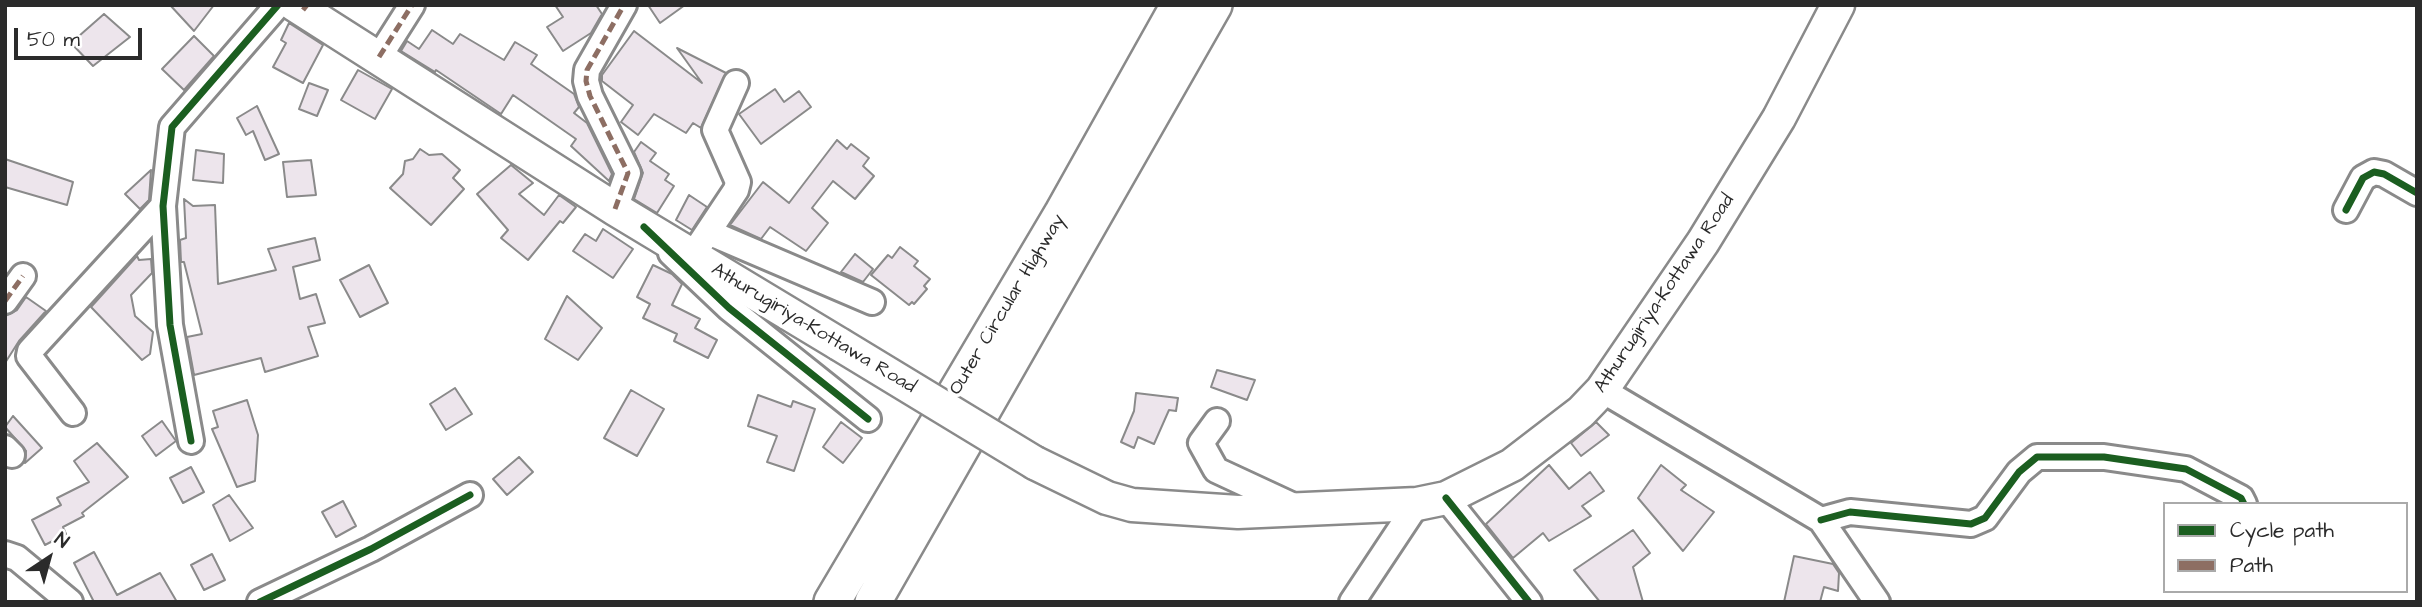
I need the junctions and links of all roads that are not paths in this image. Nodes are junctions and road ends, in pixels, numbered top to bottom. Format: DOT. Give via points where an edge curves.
graph roads {
  1 [pos="412,5"];
  2 [pos="624,5"];
  3 [pos="1179,5"];
  4 [pos="1214,5"];
  5 [pos="1838,5"];
  6 [pos="296,7"];
  7 [pos="379,57"];
  8 [pos="736,83"];
  9 [pos="2417,192"];
  10 [pos="163,206"];
  11 [pos="614,209"];
  12 [pos="2346,210"];
  13 [pos="644,227"];
  14 [pos="700,244"];
  15 [pos="23,276"];
  16 [pos="5,301"];
  17 [pos="872,302"];
  18 [pos="1602,390"];
  19 [pos="73,413"];
  20 [pos="868,419"];
  21 [pos="1217,421"];
  22 [pos="191,441"];
  23 [pos="5,448"];
  24 [pos="5,454"];
  25 [pos="470,495"];
  26 [pos="1431,501"];
  27 [pos="2243,502"];
  28 [pos="1304,511"];
  29 [pos="1821,520"];
  30 [pos="5,554"];
  31 [pos="70,602"];
  32 [pos="260,602"];
  33 [pos="832,602"];
  34 [pos="873,602"];
  35 [pos="1352,602"];
  36 [pos="1530,602"];
  37 [pos="1877,602"];
  1 -- 7 [label="street"];
  2 -- 11 [label="street" via="587,70 586,81 628,173"];
  3 -- 33 [label="highway, Outer Circular Highway" via="1062,214"];
  4 -- 34 [label="highway, Outer Circular Highway"];
  5 -- 18 [label="main road, Athurugiriya-Kottawa Road" via="1779,118"];
  6 -- 7 [label="main road, Athurugiriya-Kottawa Road"];
  6 -- 10 [label="street" via="172,127"];
  7 -- 11 [label="main road, Athurugiriya-Kottawa Road"];
  8 -- 14 [label="street" via="715,130 738,182"];
  9 -- 12 [label="street" via="2374,172 2362,178"];
  10 -- 19 [label="street" via="30,351 29,356"];
  10 -- 22 [label="street" via="170,325"];
  11 -- 13 [label="main road, Athurugiriya-Kottawa Road"];
  13 -- 14 [label="main road, Athurugiriya-Kottawa Road"];
  13 -- 20 [label="street" via="729,308"];
  14 -- 17 [label="street"];
  14 -- 28 [label="main road, Athurugiriya-Kottawa Road, bridge" via="839,344 1035,463 1107,498 1132,505 1238,512"];
  15 -- 16 [label="street"];
  18 -- 26 [label="main road, Athurugiriya-Kottawa Road" via="1511,465"];
  18 -- 29 [label="street"];
  21 -- 28 [label="street" via="1201,443 1216,470"];
  23 -- 24 [label="street" via="12,455"];
  25 -- 32 [label="street"];
  26 -- 28 [label="main road, Athurugiriya-Kottawa Road"];
  26 -- 35 [label="street"];
  26 -- 36 [label="street"];
  27 -- 29 [label="street" via="2186,469 2104,457 2037,457 2019,472 1985,518 1971,524 1850,512"];
  29 -- 37 [label="street"];
  30 -- 31 [label="street" via="17,558"];
}
